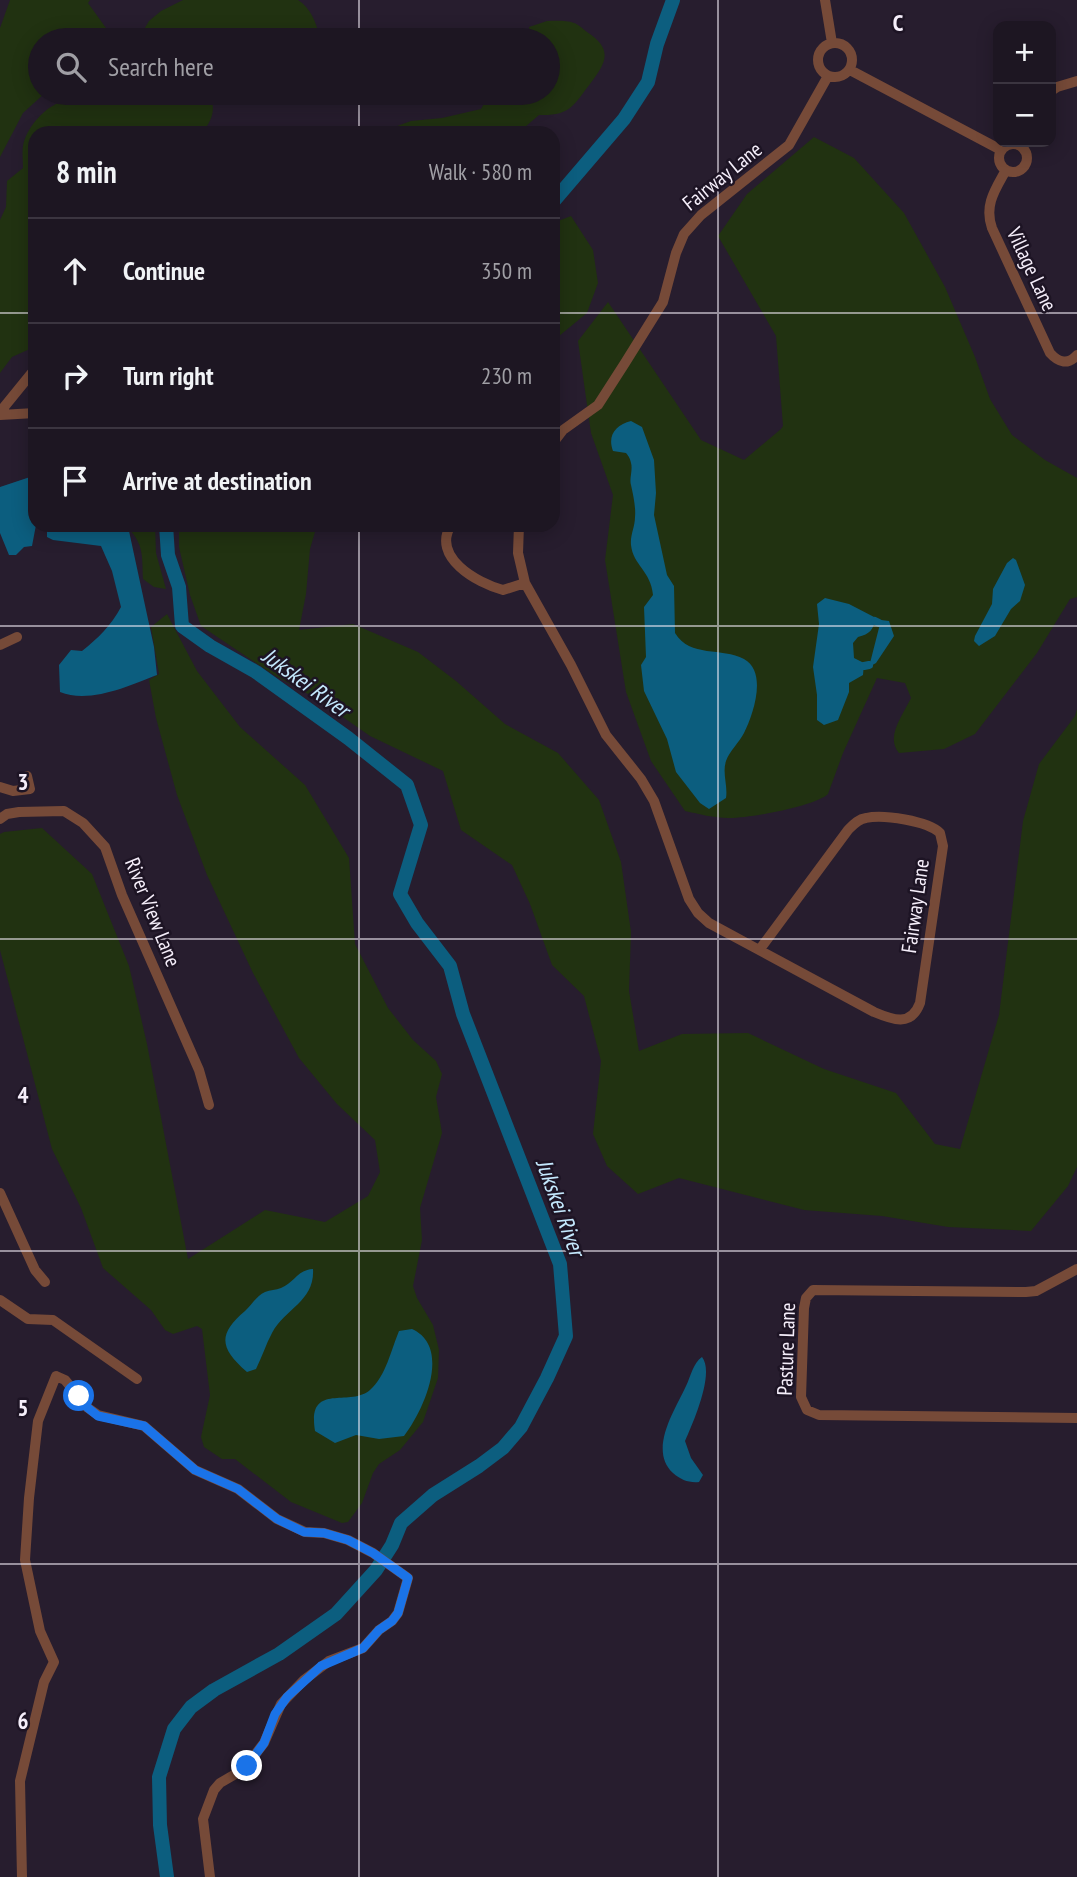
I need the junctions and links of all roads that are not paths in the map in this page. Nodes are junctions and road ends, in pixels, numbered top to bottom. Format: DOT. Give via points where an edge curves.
graph roads {
  1 [pos="825,0"];
  2 [pos="832,43"];
  3 [pos="850,70"];
  4 [pos="828,76"];
  5 [pos="1077,81"];
  6 [pos="1056,87"];
  7 [pos="1006,147"];
  8 [pos="1022,147"];
  9 [pos="1001,150"];
  10 [pos="1006,170"];
  11 [pos="1077,355"];
  12 [pos="28,378"];
  13 [pos="0,413"];
  14 [pos="28,413"];
  15 [pos="560,434"];
  16 [pos="448,532"];
  17 [pos="519,532"];
  18 [pos="525,583"];
  19 [pos="17,637"];
  20 [pos="0,645"];
  21 [pos="27,776"];
  22 [pos="0,787"];
  23 [pos="0,819"];
  24 [pos="760,949"];
  25 [pos="209,1105"];
  26 [pos="0,1193"];
  27 [pos="1077,1269"];
  28 [pos="45,1282"];
  29 [pos="0,1300"];
  30 [pos="137,1379"];
  31 [pos="1077,1419"];
  32 [pos="22,1877"];
  33 [pos="210,1877"];
  1 -- 2 [label="street"];
  2 -- 3 [label="street" via="844,45 851,53"];
  2 -- 4 [label="street" via="818,58"];
  3 -- 4 [label="street" via="842,76"];
  3 -- 9 [label="street"];
  4 -- 15 [label="street, Fairway Lane" via="789,145 684,233 663,302 598,405"];
  5 -- 6 [label="street"];
  7 -- 9 [label="street"];
  8 -- 10 [label="street" via="1025,164 1015,171"];
  9 -- 10 [label="street" via="999,161"];
  10 -- 11 [label="street, Village Lane" via="989,204 992,228 1050,353 1065,362"];
  12 -- 13 [label="street"];
  13 -- 14 [label="street"];
  16 -- 18 [label="street" via="446,547 463,568 503,590"];
  17 -- 18 [label="street, Fairway Lane"];
  18 -- 24 [label="street, Fairway Lane" via="606,734 654,801 698,913"];
  19 -- 20 [label="street"];
  21 -- 22 [label="street" via="30,789"];
  23 -- 25 [label="street, River View Lane" via="19,812 61,810 83,822 105,847 199,1070"];
  24 -- 24 [label="street, Fairway Lane" via="889,1019 911,1017 921,996 943,846 940,833 924,824 884,818 856,822"];
  26 -- 28 [label="street"];
  27 -- 31 [label="street, Pasture Lane" via="1026,1292 813,1290 804,1308 801,1397 807,1410 819,1415"];
  29 -- 30 [label="street" via="28,1319 53,1320"];
  32 -- 33 [label="street" via="20,1781 44,1682 54,1662 40,1631 27,1579 26,1531 38,1421 55,1376 65,1380 98,1416 144,1426 195,1470 238,1489 277,1519 304,1532 348,1540 408,1578 392,1621 363,1648 329,1661 304,1680 281,1704 264,1743 244,1769 214,1790 203,1819"];
}
